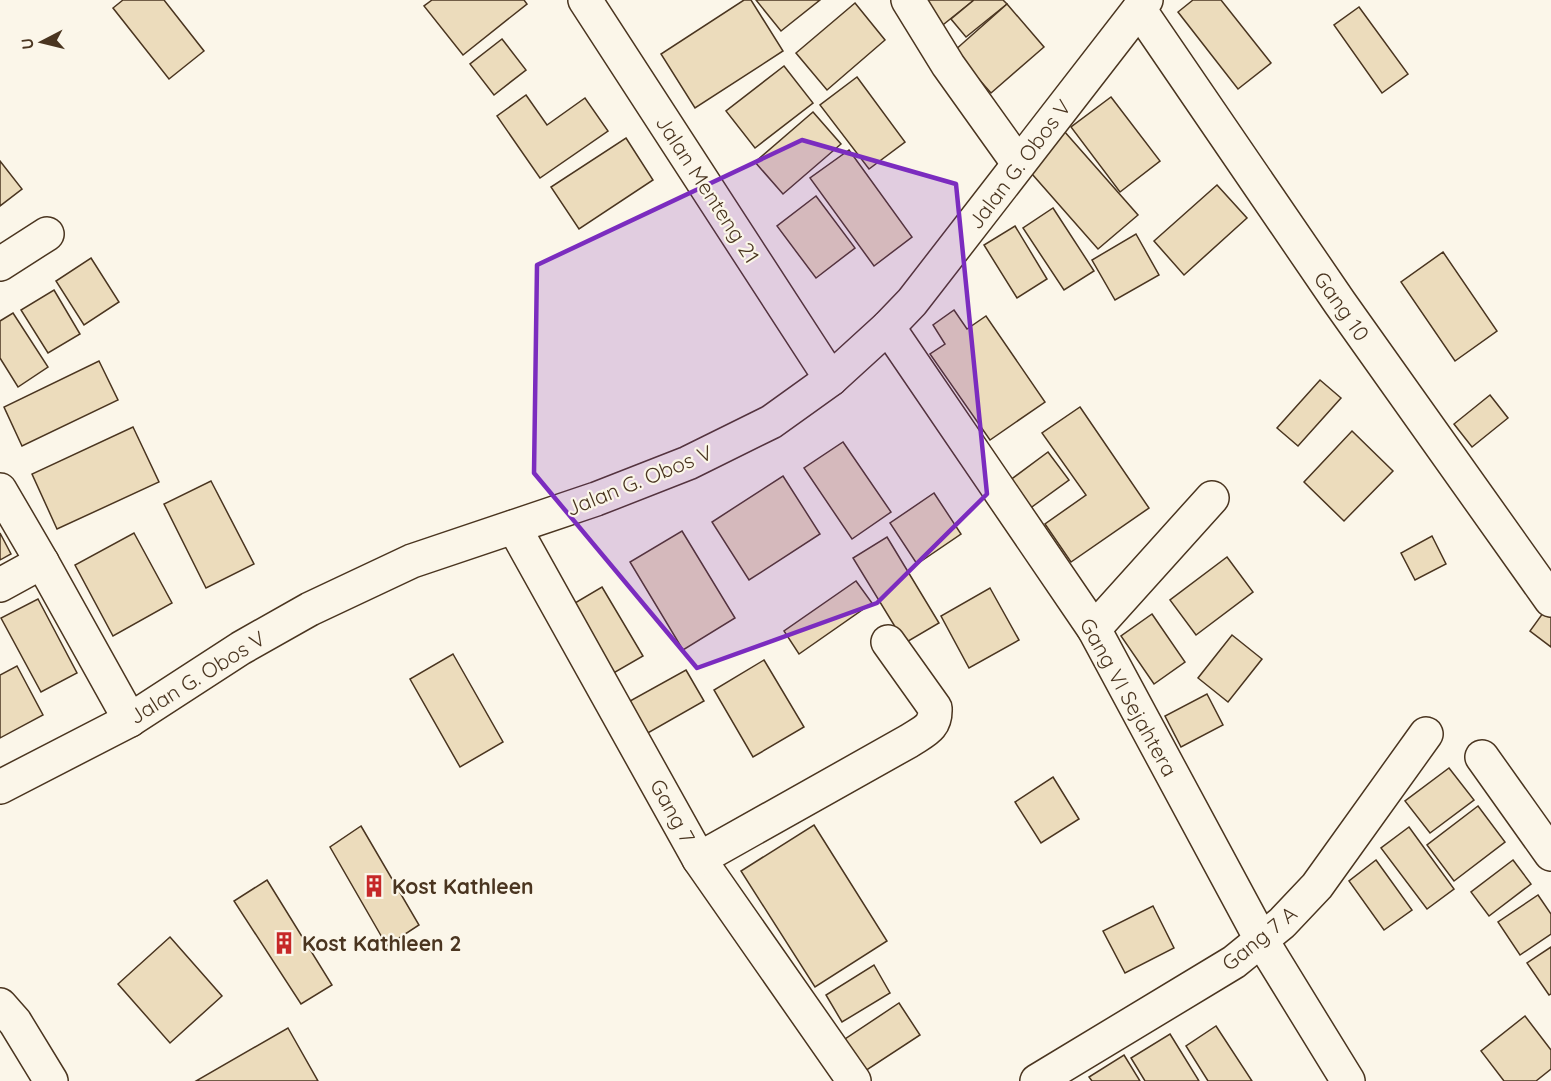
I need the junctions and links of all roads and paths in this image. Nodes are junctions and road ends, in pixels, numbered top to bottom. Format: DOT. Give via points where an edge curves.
graph roads {
  1 [pos="585,0"];
  2 [pos="908,0"];
  3 [pos="1143,4"];
  4 [pos="1018,163"];
  5 [pos="47,234"];
  6 [pos="0,264"];
  7 [pos="888,327"];
  8 [pos="831,379"];
  9 [pos="0,490"];
  10 [pos="1212,498"];
  11 [pos="514,527"];
  12 [pos="42,562"];
  13 [pos="0,585"];
  14 [pos="1551,600"];
  15 [pos="1094,629"];
  16 [pos="888,642"];
  17 [pos="130,720"];
  18 [pos="1426,734"];
  19 [pos="1482,757"];
  20 [pos="0,787"];
  21 [pos="1551,854"];
  22 [pos="699,859"];
  23 [pos="1262,940"];
  24 [pos="0,1005"];
  25 [pos="51,1081"];
  26 [pos="854,1081"];
  27 [pos="1037,1081"];
  28 [pos="1348,1081"];
  1 -- 8 [label="street, Jalan Menteng 21"];
  2 -- 4 [label="street" via="948,65"];
  3 -- 4 [label="street, Jalan G. Obos V"];
  3 -- 14 [label="street, Gang 10" via="1340,303"];
  4 -- 7 [label="street, Jalan G. Obos V" via="912,302"];
  5 -- 6 [label="street"];
  7 -- 8 [label="street, Jalan G. Obos V"];
  7 -- 15 [label="street, Gang VI Sejahtera"];
  8 -- 11 [label="street, Jalan G. Obos V" via="771,422 688,464"];
  9 -- 12 [label="street"];
  10 -- 15 [label="street"];
  11 -- 17 [label="street, Jalan G. Obos V" via="412,561 310,609 241,648"];
  11 -- 22 [label="street, Gang 7"];
  12 -- 13 [label="street"];
  12 -- 17 [label="street"];
  15 -- 23 [label="street, Gang VI Sejahtera"];
  16 -- 22 [label="street" via="931,700 936,717 933,725"];
  17 -- 20 [label="street, Jalan G. Obos V"];
  18 -- 23 [label="street, Gang 7 A" via="1317,886"];
  19 -- 21 [label="street"];
  22 -- 26 [label="street, Gang 7"];
  23 -- 27 [label="street, Gang 7 A" via="1234,962"];
  23 -- 28 [label="street, Gang VI Sejahtera"];
  24 -- 25 [label="street"];
}
